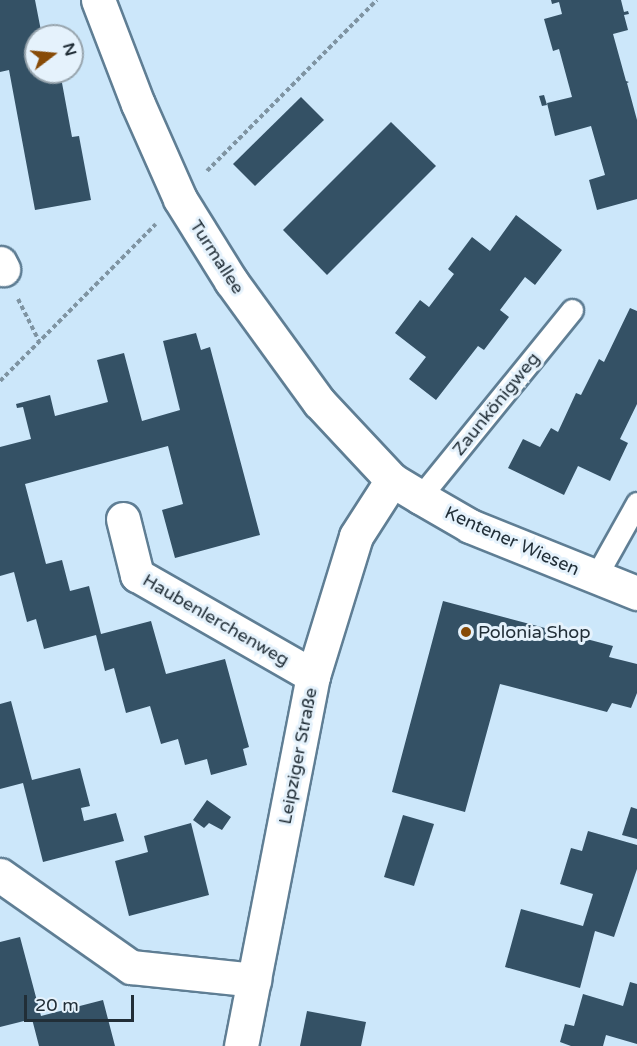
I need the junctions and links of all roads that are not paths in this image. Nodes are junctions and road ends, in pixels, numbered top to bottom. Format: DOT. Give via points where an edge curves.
graph roads {
  1 [pos="98,0"];
  2 [pos="572,310"];
  3 [pos="392,480"];
  4 [pos="420,498"];
  5 [pos="637,503"];
  6 [pos="123,519"];
  7 [pos="595,578"];
  8 [pos="637,594"];
  9 [pos="313,676"];
  10 [pos="0,875"];
  11 [pos="254,980"];
  12 [pos="241,1046"];
  1 -- 3 [label="street, Turmallee" via="138,104 199,232 319,402"];
  2 -- 4 [label="lane, Zaunkönigweg"];
  3 -- 4 [label="street, Kentener Wiesen"];
  3 -- 9 [label="street, Leipziger Straße" via="356,536"];
  4 -- 7 [label="street, Kentener Wiesen" via="470,526"];
  5 -- 7 [label="lane"];
  6 -- 9 [label="street, Haubenlerchenweg" via="138,574"];
  7 -- 8 [label="street, Kentener Wiesen"];
  9 -- 11 [label="street, Leipziger Straße"];
  10 -- 11 [label="street" via="131,967"];
  11 -- 12 [label="street, Leipziger Straße"];
}
